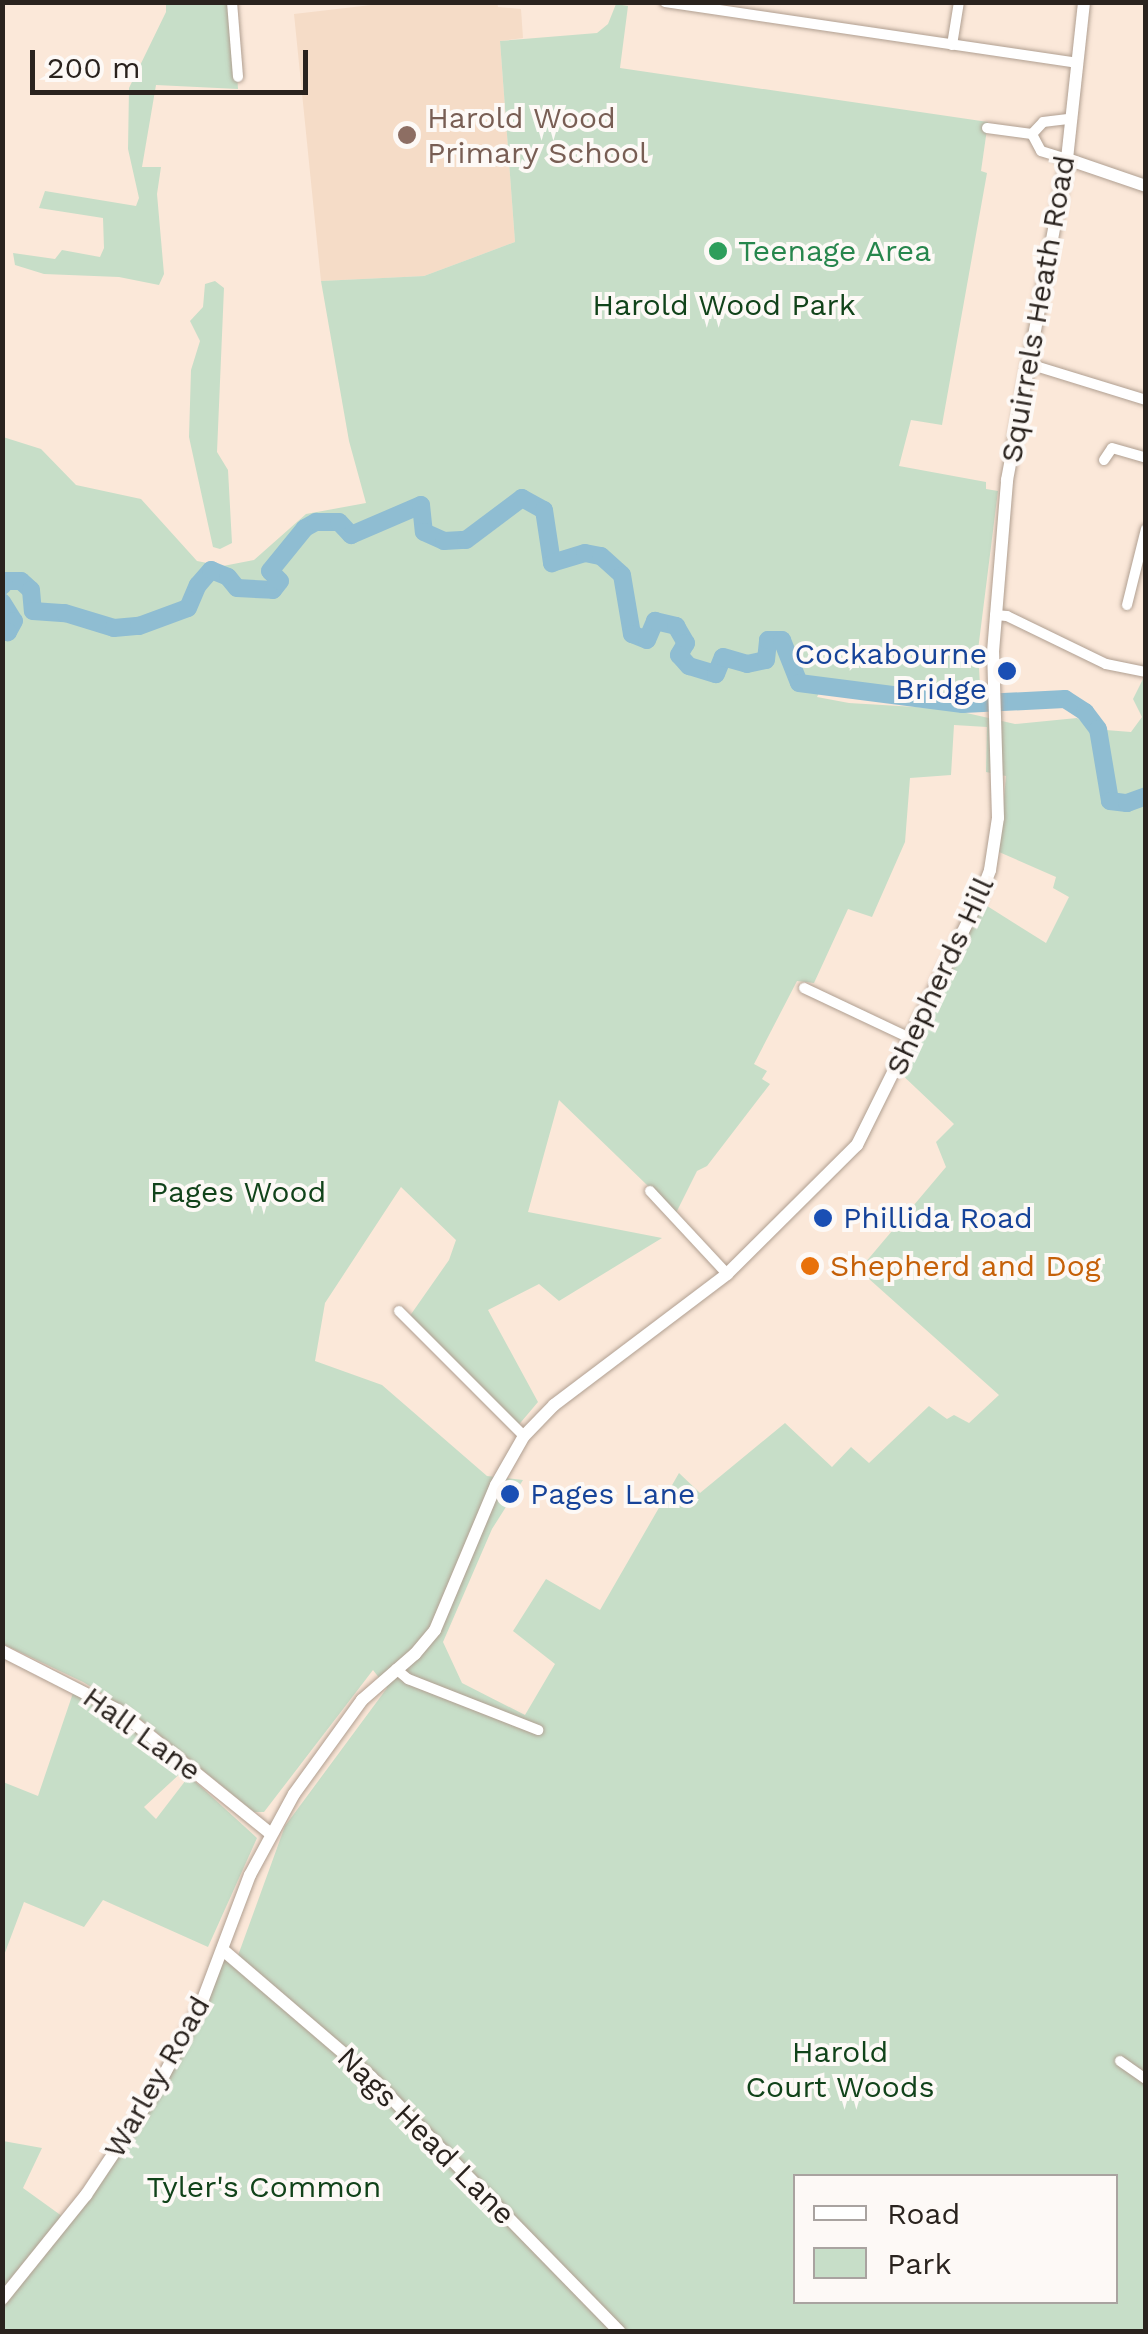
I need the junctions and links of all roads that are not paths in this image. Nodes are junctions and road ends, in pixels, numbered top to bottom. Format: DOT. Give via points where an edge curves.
graph roads {
  1 [pos="232,2"];
  2 [pos="665,2"];
  3 [pos="959,2"];
  4 [pos="1084,2"];
  5 [pos="952,45"];
  6 [pos="1076,63"];
  7 [pos="238,77"];
  8 [pos="1068,119"];
  9 [pos="987,128"];
  10 [pos="1032,134"];
  11 [pos="1067,160"];
  12 [pos="1146,186"];
  13 [pos="1029,364"];
  14 [pos="1146,400"];
  15 [pos="1146,458"];
  16 [pos="1104,460"];
  17 [pos="1146,528"];
  18 [pos="1144,549"];
  19 [pos="1127,605"];
  20 [pos="995,616"];
  21 [pos="1146,672"];
  22 [pos="804,988"];
  23 [pos="912,1040"];
  24 [pos="650,1191"];
  25 [pos="727,1274"];
  26 [pos="398,1311"];
  27 [pos="524,1436"];
  28 [pos="2,1651"];
  29 [pos="396,1670"];
  30 [pos="538,1730"];
  31 [pos="270,1833"];
  32 [pos="223,1950"];
  33 [pos="1120,2061"];
  34 [pos="1146,2079"];
  35 [pos="2,2299"];
  36 [pos="620,2332"];
  1 -- 7 [label="street"];
  2 -- 5 [label="street"];
  3 -- 5 [label="street"];
  4 -- 6 [label="street, Squirrels Heath Road"];
  5 -- 6 [label="street"];
  6 -- 8 [label="street, Squirrels Heath Road"];
  8 -- 10 [label="street" via="1043,122"];
  8 -- 11 [label="street, Squirrels Heath Road"];
  9 -- 10 [label="street"];
  10 -- 11 [label="street" via="1041,151"];
  11 -- 12 [label="street"];
  11 -- 13 [label="street, Squirrels Heath Road"];
  13 -- 14 [label="street"];
  13 -- 20 [label="street, Squirrels Heath Road" via="1007,480"];
  15 -- 16 [label="street" via="1112,448"];
  17 -- 18 [label="street"];
  18 -- 19 [label="street"];
  20 -- 21 [label="street" via="1106,664"];
  20 -- 23 [label="street, Shepherds Hill" via="998,818 990,870"];
  22 -- 23 [label="street"];
  23 -- 25 [label="street, Shepherds Hill" via="856,1145"];
  24 -- 25 [label="street"];
  25 -- 27 [label="street, Shepherds Hill" via="554,1404"];
  26 -- 27 [label="street"];
  27 -- 29 [label="street, Shepherds Hill" via="496,1485 435,1630"];
  28 -- 31 [label="street, Hall Lane" via="118,1710"];
  29 -- 30 [label="street"];
  29 -- 31 [label="street, Shepherds Hill" via="348,1716"];
  31 -- 32 [label="street, Warley Road"];
  32 -- 35 [label="street, Warley Road" via="156,2090 86,2195"];
  32 -- 36 [label="street, Nags Head Lane" via="370,2077"];
  33 -- 34 [label="street"];
}
